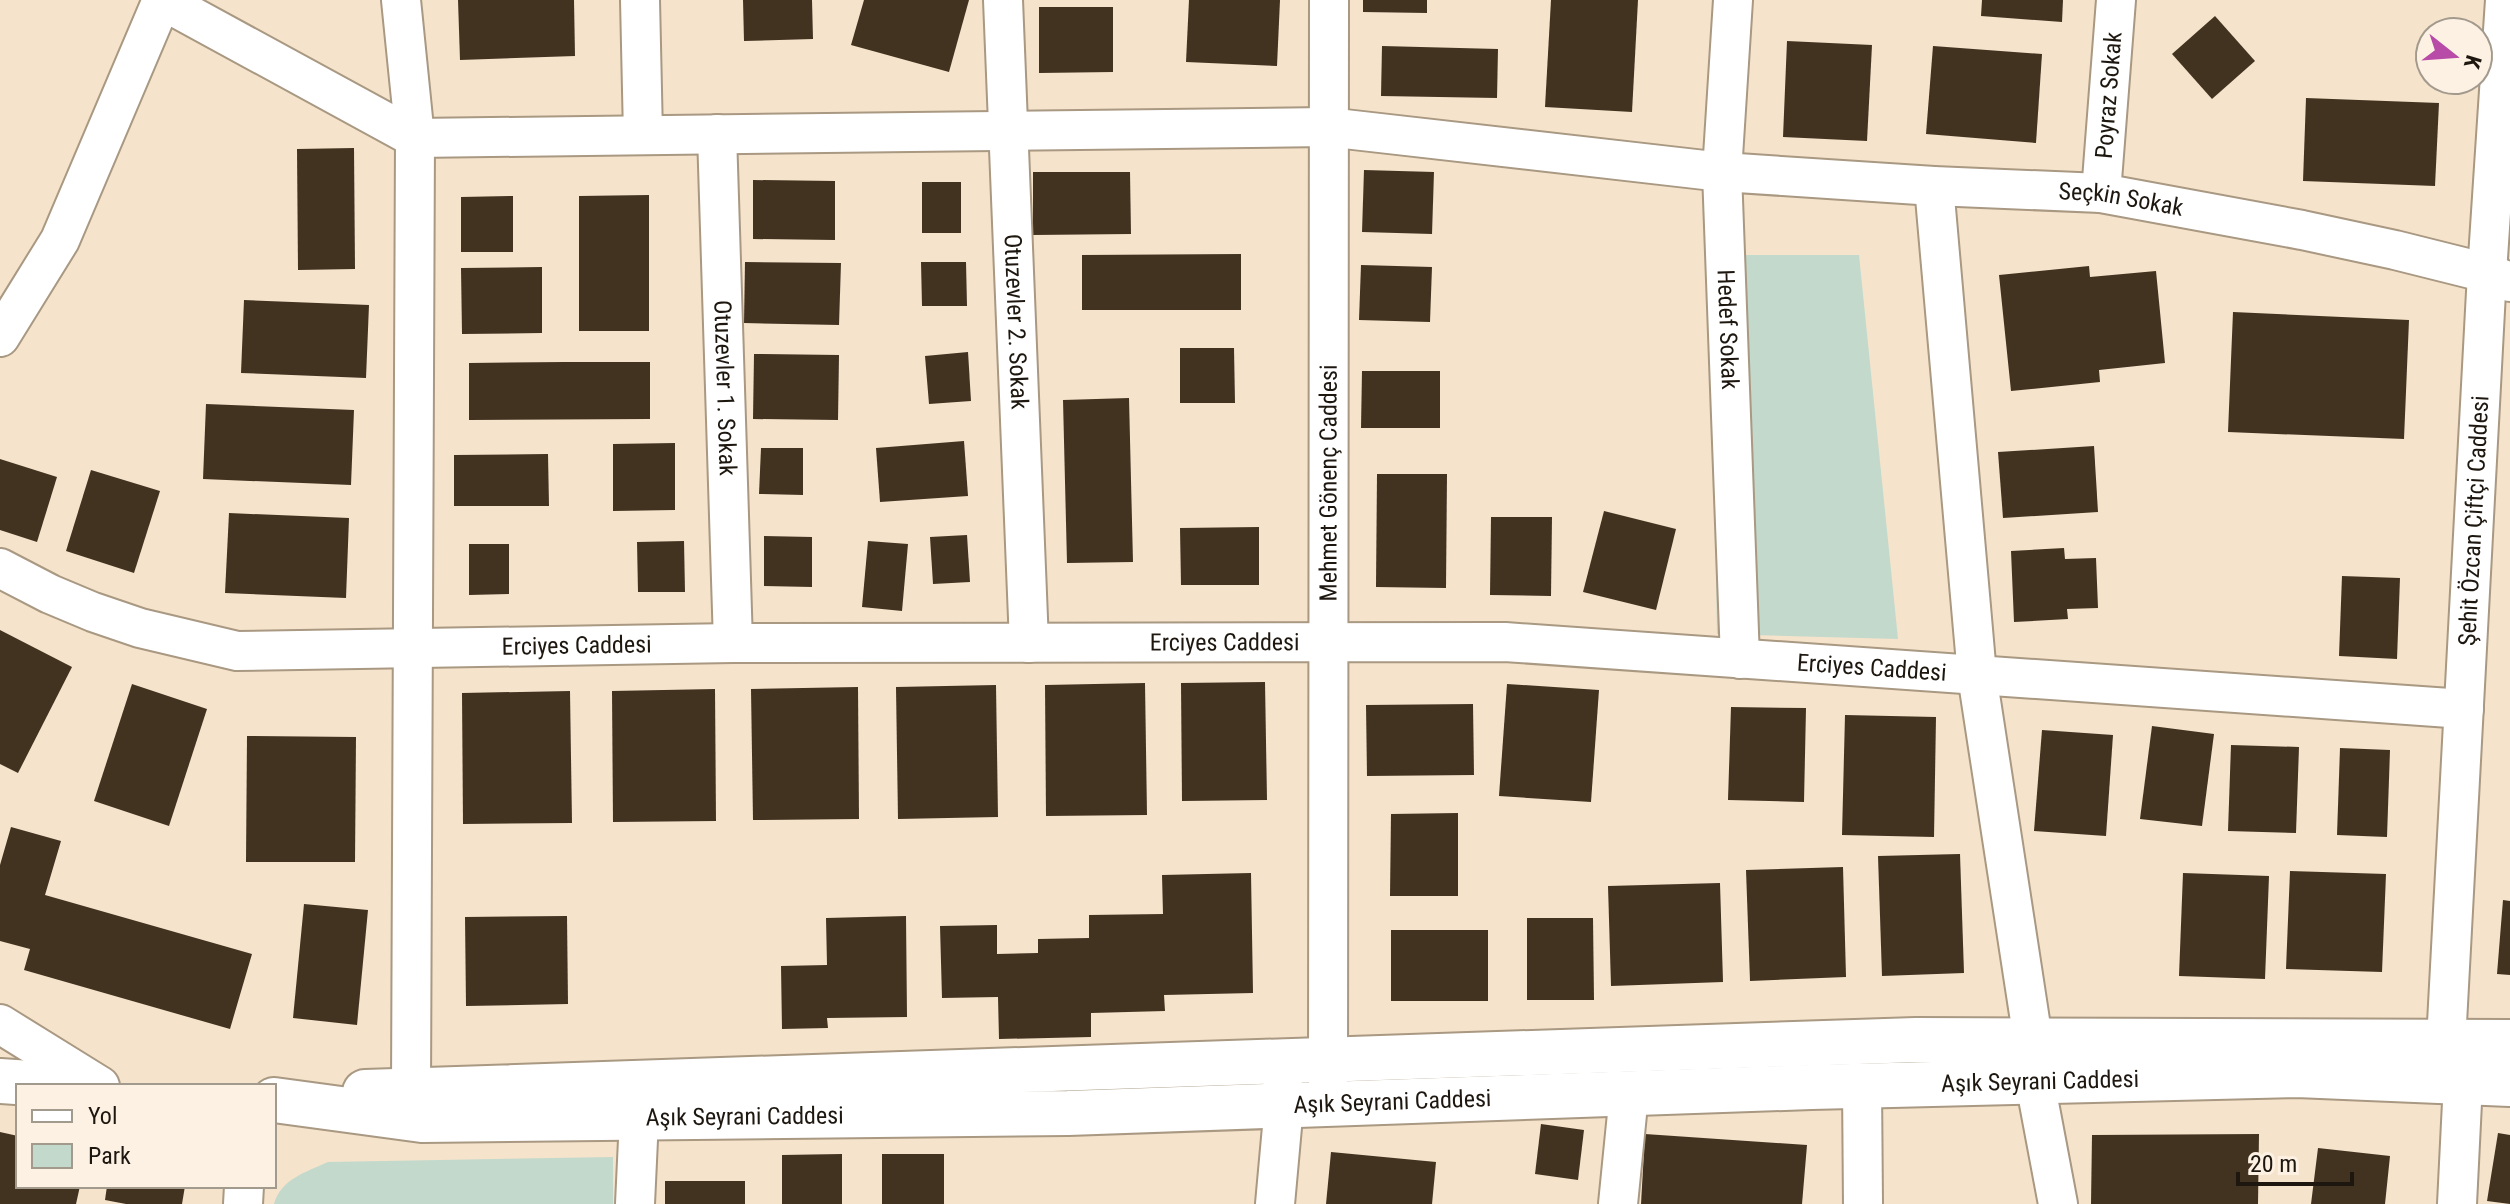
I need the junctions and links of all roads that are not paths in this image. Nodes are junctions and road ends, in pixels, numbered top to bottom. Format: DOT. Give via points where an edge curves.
graph roads {
  1 [pos="162,0"];
  2 [pos="401,0"];
  3 [pos="640,0"];
  4 [pos="1003,0"];
  5 [pos="1329,0"];
  6 [pos="1733,0"];
  7 [pos="2116,0"];
  8 [pos="2505,0"];
  9 [pos="1327,127"];
  10 [pos="1008,130"];
  11 [pos="717,134"];
  12 [pos="643,135"];
  13 [pos="415,138"];
  14 [pos="1722,172"];
  15 [pos="1934,186"];
  16 [pos="2101,193"];
  17 [pos="2498,278"];
  18 [pos="0,337"];
  19 [pos="3,576"];
  20 [pos="733,643"];
  21 [pos="1029,643"];
  22 [pos="1327,643"];
  23 [pos="414,648"];
  24 [pos="1740,659"];
  25 [pos="1977,675"];
  26 [pos="2464,709"];
  27 [pos="0,1024"];
  28 [pos="2446,1042"];
  29 [pos="2510,1042"];
  30 [pos="1328,1061"];
  31 [pos="2034,1061"];
  32 [pos="1281,1062"];
  33 [pos="0,1081"];
  34 [pos="2463,1082"];
  35 [pos="44,1084"];
  36 [pos="97,1084"];
  37 [pos="2510,1084"];
  38 [pos="1862,1086"];
  39 [pos="411,1090"];
  40 [pos="1629,1094"];
  41 [pos="276,1098"];
  42 [pos="276,1098"];
  43 [pos="1328,1104"];
  44 [pos="1284,1105"];
  45 [pos="639,1118"];
  46 [pos="635,1204"];
  47 [pos="1275,1204"];
  48 [pos="1618,1204"];
  49 [pos="1863,1204"];
  50 [pos="2058,1204"];
  51 [pos="2457,1204"];
  1 -- 13 [label="street"];
  1 -- 18 [label="street" via="60,240"];
  2 -- 13 [label="street"];
  3 -- 12 [label="street"];
  4 -- 10 [label="street, Otuzevler 2. Sokak"];
  5 -- 9 [label="street, Mehmet Gönenç Caddesi"];
  6 -- 14 [label="street, Hedef Sokak"];
  7 -- 16 [label="street, Poyraz Sokak"];
  8 -- 17 [label="street, Şehit Özcan Çiftçi Caddesi"];
  9 -- 10 [label="street, Seçkin Sokak"];
  9 -- 14 [label="street, Seçkin Sokak"];
  9 -- 22 [label="street, Mehmet Gönenç Caddesi"];
  10 -- 11 [label="street, Seçkin Sokak"];
  10 -- 21 [label="street, Otuzevler 2. Sokak"];
  11 -- 12 [label="street, Seçkin Sokak"];
  11 -- 20 [label="street, Otuzevler 1. Sokak"];
  12 -- 13 [label="street, Seçkin Sokak"];
  13 -- 23 [label="street"];
  14 -- 15 [label="street, Seçkin Sokak"];
  14 -- 24 [label="street, Hedef Sokak"];
  15 -- 16 [label="street, Seçkin Sokak"];
  15 -- 25 [label="street"];
  16 -- 17 [label="street, Seçkin Sokak" via="2302,230"];
  17 -- 26 [label="street, Şehit Özcan Çiftçi Caddesi"];
  19 -- 23 [label="street, Erciyes Caddesi" via="140,628 237,651"];
  20 -- 21 [label="street, Erciyes Caddesi"];
  20 -- 23 [label="street, Erciyes Caddesi"];
  21 -- 22 [label="street, Erciyes Caddesi"];
  22 -- 24 [label="street, Erciyes Caddesi" via="1505,642"];
  22 -- 30 [label="street, Mehmet Gönenç Caddesi"];
  23 -- 39 [label="street"];
  24 -- 25 [label="street, Erciyes Caddesi"];
  25 -- 26 [label="street, Erciyes Caddesi"];
  25 -- 31 [label="street"];
  26 -- 28 [label="street, Şehit Özcan Çiftçi Caddesi"];
  27 -- 36 [label="street"];
  28 -- 29 [label="main road"];
  28 -- 31 [label="main road"];
  30 -- 31 [label="main road, Aşık Seyrani Caddesi" via="1900,1040"];
  30 -- 32 [label="main road, Aşık Seyrani Caddesi"];
  30 -- 43 [label="street, Mehmet Gönenç Caddesi"];
  31 -- 34 [label="main road, Aşık Seyrani Caddesi"];
  31 -- 38 [label="main road, Aşık Seyrani Caddesi"];
  31 -- 50 [label="street"];
  32 -- 39 [label="main road, Aşık Seyrani Caddesi"];
  32 -- 44 [label="street"];
  33 -- 35 [label="main road"];
  34 -- 37 [label="main road, Aşık Seyrani Caddesi"];
  34 -- 51 [label="street"];
  38 -- 40 [label="main road, Aşık Seyrani Caddesi"];
  38 -- 49 [label="street"];
  39 -- 41 [label="main road, Aşık Seyrani Caddesi"];
  40 -- 43 [label="main road, Aşık Seyrani Caddesi"];
  40 -- 48 [label="street"];
  42 -- 45 [label="main road, Aşık Seyrani Caddesi" via="422,1120"];
  43 -- 44 [label="main road, Aşık Seyrani Caddesi"];
  44 -- 45 [label="main road, Aşık Seyrani Caddesi"];
  44 -- 47 [label="street"];
  45 -- 46 [label="street"];
}
